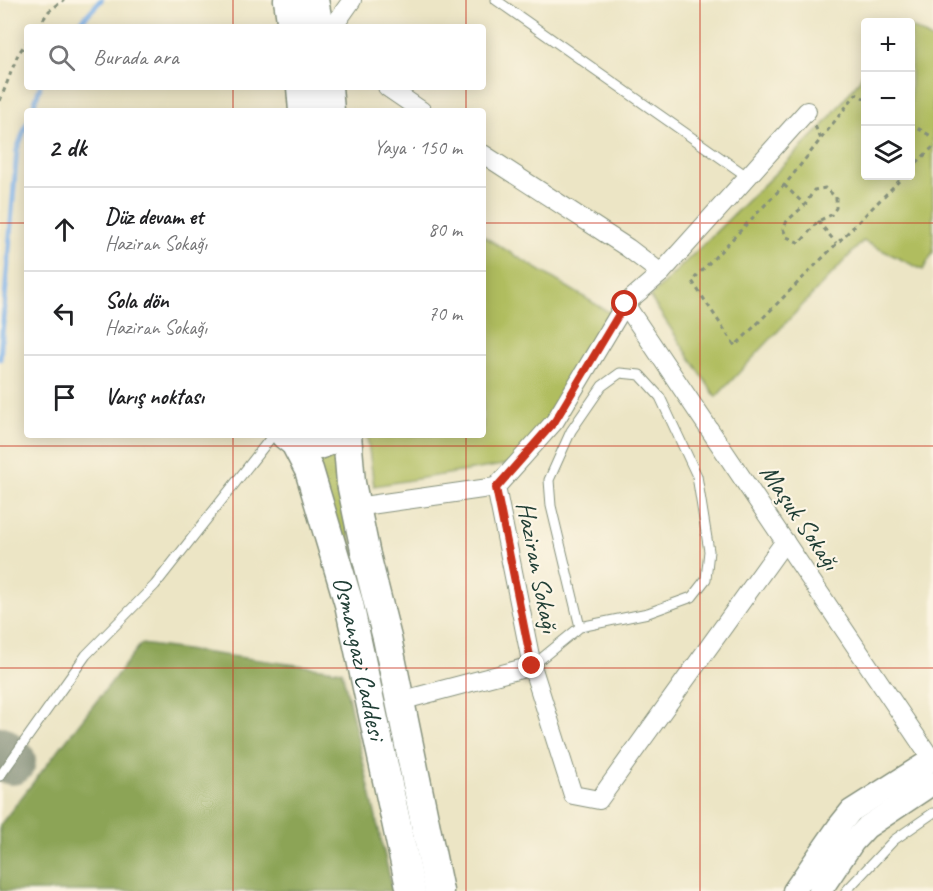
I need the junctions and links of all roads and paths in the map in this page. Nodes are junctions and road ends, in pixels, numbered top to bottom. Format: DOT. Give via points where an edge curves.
graph roads {
  1 [pos="64,0"];
  2 [pos="288,0"];
  3 [pos="314,0"];
  4 [pos="352,0"];
  5 [pos="496,0"];
  6 [pos="40,24"];
  7 [pos="292,24"];
  8 [pos="319,24"];
  9 [pos="335,24"];
  10 [pos="24,46"];
  11 [pos="301,90"];
  12 [pos="328,90"];
  13 [pos="391,90"];
  14 [pos="861,96"];
  15 [pos="0,101"];
  16 [pos="303,108"];
  17 [pos="330,108"];
  18 [pos="418,108"];
  19 [pos="807,111"];
  20 [pos="914,126"];
  21 [pos="933,136"];
  22 [pos="933,147"];
  23 [pos="486,156"];
  24 [pos="915,165"];
  25 [pos="748,177"];
  26 [pos="900,180"];
  27 [pos="784,185"];
  28 [pos="805,205"];
  29 [pos="818,221"];
  30 [pos="836,243"];
  31 [pos="661,273"];
  32 [pos="625,304"];
  33 [pos="284,438"];
  34 [pos="333,438"];
  35 [pos="347,438"];
  36 [pos="496,488"];
  37 [pos="356,507"];
  38 [pos="785,541"];
  39 [pos="580,627"];
  40 [pos="532,666"];
  41 [pos="400,701"];
  42 [pos="933,760"];
  43 [pos="0,776"];
  44 [pos="933,783"];
  45 [pos="933,813"];
  46 [pos="411,891"];
  47 [pos="439,891"];
  48 [pos="794,891"];
  49 [pos="820,891"];
  50 [pos="846,891"];
  1 -- 6 [label="path"];
  2 -- 7 [label="main road"];
  3 -- 8 [label="main road"];
  4 -- 9 [label="street"];
  5 -- 25 [label="lane"];
  10 -- 15 [label="path"];
  11 -- 16 [label="main road"];
  12 -- 17 [label="main road"];
  13 -- 18 [label="street"];
  14 -- 27 [label="path" via="856,94"];
  19 -- 25 [label="street, Haziran Sokağı"];
  20 -- 21 [label="path"];
  22 -- 24 [label="path"];
  23 -- 31 [label="street"];
  25 -- 31 [label="street, Haziran Sokağı"];
  26 -- 30 [label="path"];
  27 -- 28 [label="path"];
  27 -- 30 [label="path" via="692,281 735,346"];
  28 -- 29 [label="path" via="814,190 825,188 836,197 831,215"];
  28 -- 29 [label="path" via="787,221 783,229 788,237 800,243"];
  29 -- 30 [label="path"];
  31 -- 32 [label="street, Haziran Sokağı"];
  32 -- 36 [label="street, Haziran Sokağı" via="555,421"];
  32 -- 38 [label="street, Maşuk Sokağı"];
  33 -- 34 [label="main road" via="305,447 316,447"];
  33 -- 43 [label="lane" via="155,585 86,655"];
  33 -- 46 [label="main road, Osmangazi Caddesi" via="309,470 349,604"];
  35 -- 37 [label="main road, Osmangazi Caddesi"];
  36 -- 37 [label="street"];
  36 -- 40 [label="street, Haziran Sokağı"];
  37 -- 41 [label="main road, Osmangazi Caddesi"];
  38 -- 40 [label="street, Haziran Sokağı" via="599,800 573,795"];
  38 -- 42 [label="street, Maşuk Sokağı"];
  39 -- 39 [label="lane" via="648,613 692,597 706,579 709,551 697,476 660,397 640,375 620,373 602,386 571,431 549,480 551,506"];
  39 -- 40 [label="lane"];
  40 -- 41 [label="street"];
  41 -- 47 [label="main road, Osmangazi Caddesi"];
  42 -- 48 [label="street" via="851,811"];
  44 -- 49 [label="street" via="867,827"];
  45 -- 50 [label="lane" via="894,840"];
}
